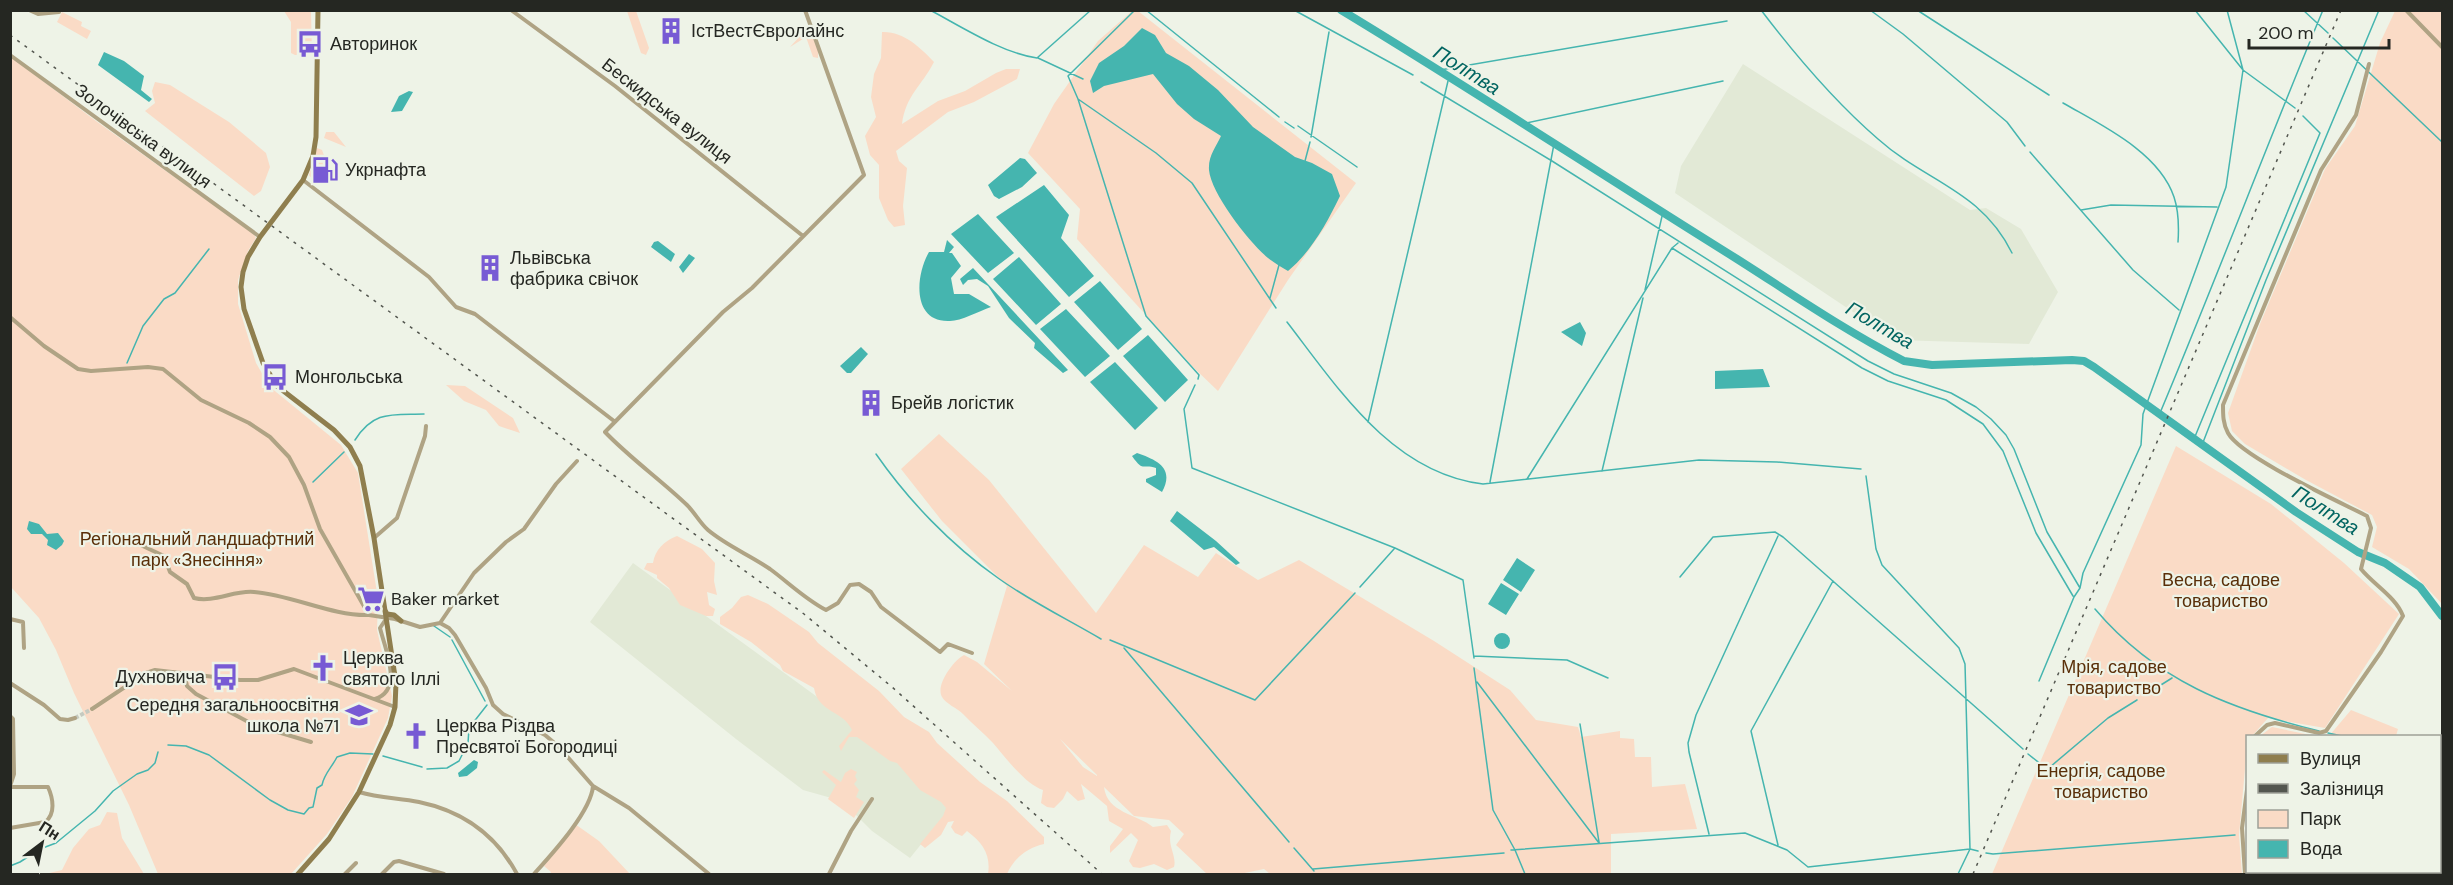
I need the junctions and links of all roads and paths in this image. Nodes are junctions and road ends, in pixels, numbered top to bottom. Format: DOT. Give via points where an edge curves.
graph roads {
  1 [pos="29,10"];
  2 [pos="318,10"];
  3 [pos="511,10"];
  4 [pos="805,10"];
  5 [pos="2406,10"];
  6 [pos="59,12"];
  7 [pos="2442,47"];
  8 [pos="10,55"];
  9 [pos="2369,64"];
  10 [pos="303,180"];
  11 [pos="260,237"];
  12 [pos="803,237"];
  13 [pos="10,316"];
  14 [pos="614,421"];
  15 [pos="426,426"];
  16 [pos="577,461"];
  17 [pos="374,538"];
  18 [pos="130,540"];
  19 [pos="384,609"];
  20 [pos="369,615"];
  21 [pos="10,619"];
  22 [pos="386,619"];
  23 [pos="401,621"];
  24 [pos="440,623"];
  25 [pos="388,632"];
  26 [pos="24,648"];
  27 [pos="972,653"];
  28 [pos="184,673"];
  29 [pos="10,683"];
  30 [pos="373,700"];
  31 [pos="395,707"];
  32 [pos="92,709"];
  33 [pos="10,716"];
  34 [pos="75,718"];
  35 [pos="2256,735"];
  36 [pos="311,742"];
  37 [pos="10,786"];
  38 [pos="593,786"];
  39 [pos="2246,791"];
  40 [pos="358,792"];
  41 [pos="872,799"];
  42 [pos="10,828"];
  43 [pos="356,863"];
  44 [pos="298,874"];
  45 [pos="345,874"];
  46 [pos="382,874"];
  47 [pos="444,874"];
  48 [pos="517,874"];
  49 [pos="534,874"];
  50 [pos="709,874"];
  51 [pos="829,874"];
  52 [pos="2245,874"];
  1 -- 6 [label="street" via="38,14"];
  2 -- 10 [label="main road" via="316,137"];
  3 -- 12 [label="street, Бескидська вулиця" via="615,86"];
  4 -- 12 [label="street" via="864,175"];
  5 -- 7 [label="street"];
  8 -- 11 [label="street, Золочівська вулиця"];
  9 -- 35 [label="street" via="2356,115 2321,170 2223,405 2223,420 2238,445 2367,516 2371,528 2361,569 2399,606 2403,616 2326,731 2319,733 2275,723"];
  10 -- 11 [label="main road"];
  10 -- 14 [label="street" via="429,278 456,307 475,314"];
  11 -- 17 [label="main road" via="248,257 241,287 244,309 263,363 277,386 350,447 365,483"];
  12 -- 14 [label="street"];
  13 -- 20 [label="street" via="78,369 162,369 201,400 270,437 289,457 320,529"];
  14 -- 27 [label="street" via="605,432 650,470 707,529 770,569 812,603 826,610 838,603 850,585 859,585 871,592 881,608 940,652 948,644"];
  15 -- 17 [label="street" via="397,518"];
  16 -- 24 [label="street" via="524,529 474,573"];
  17 -- 19 [label="main road"];
  18 -- 20 [label="street" via="164,556 170,572 187,585 194,598 204,600 250,591"];
  19 -- 22 [label="main road"];
  19 -- 23 [label="main road"];
  20 -- 22 [label="street"];
  21 -- 26 [label="street" via="23,622"];
  22 -- 23 [label="street"];
  22 -- 25 [label="main road"];
  22 -- 30 [label="street" via="380,628 391,685"];
  23 -- 24 [label="street" via="420,627"];
  23 -- 25 [label="main road" via="392,624"];
  24 -- 38 [label="street" via="455,635 493,705 502,714 545,735"];
  25 -- 31 [label="main road" via="396,682"];
  28 -- 30 [label="street" via="258,680 294,669"];
  28 -- 32 [label="street" via="151,670"];
  28 -- 36 [label="street" via="187,686 196,694 254,725"];
  29 -- 34 [label="street" via="60,719"];
  30 -- 31 [label="street"];
  31 -- 40 [label="main road"];
  33 -- 37 [label="street" via="14,774"];
  37 -- 42 [label="street" via="44,785 50,790 52,811 45,822"];
  38 -- 49 [label="street" via="579,817"];
  38 -- 50 [label="street" via="638,814"];
  39 -- 52 [label="street" via="2242,828"];
  40 -- 44 [label="main road" via="329,839"];
  40 -- 48 [label="street" via="418,802 463,816 503,853"];
  41 -- 51 [label="street"];
  43 -- 45 [label="street"];
  46 -- 47 [label="street" via="399,861"];
}
